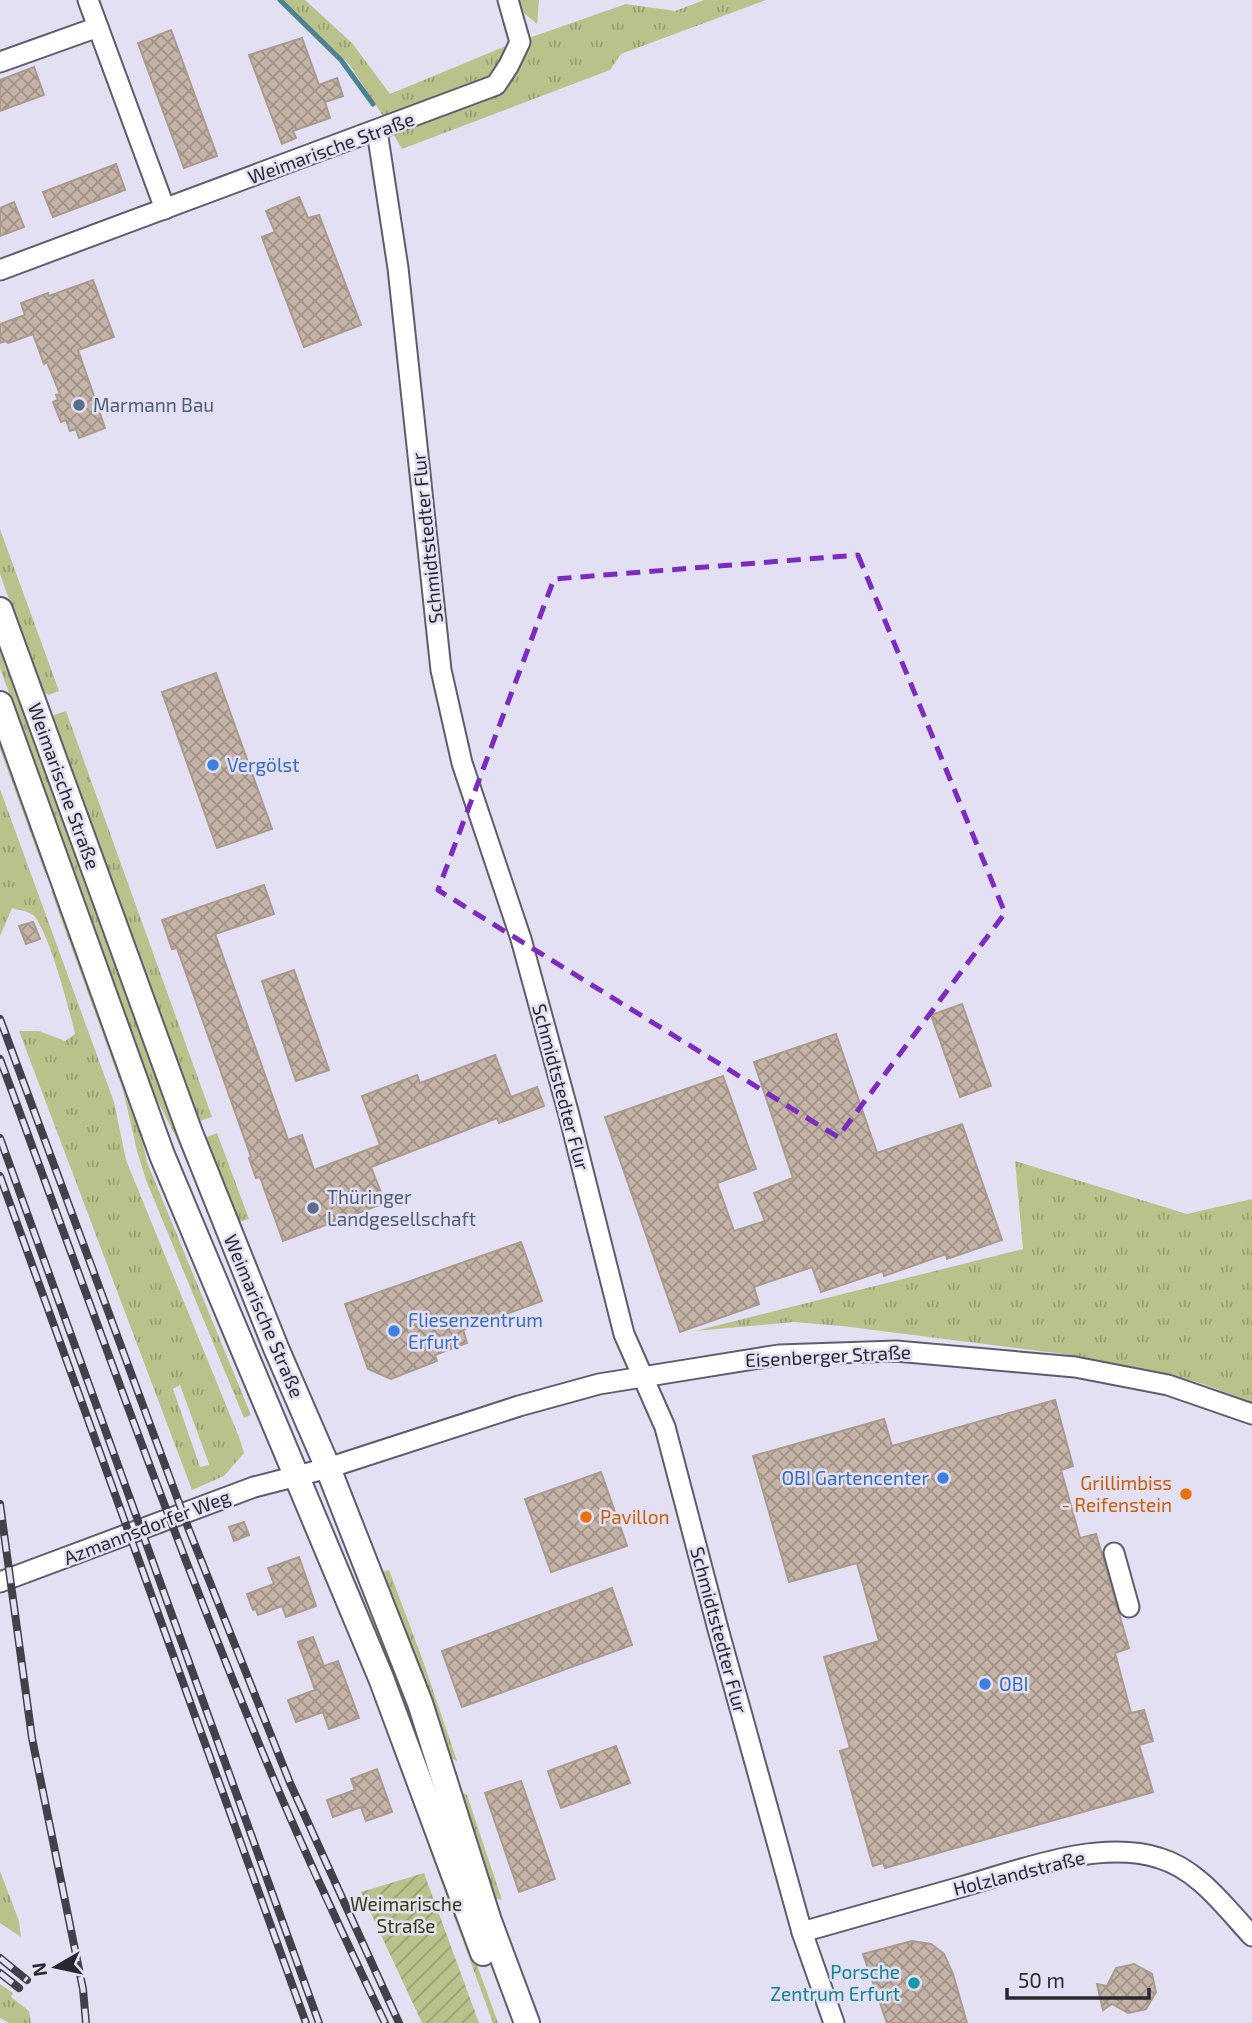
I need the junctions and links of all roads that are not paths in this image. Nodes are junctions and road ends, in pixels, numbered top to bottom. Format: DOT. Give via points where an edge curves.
graph roads {
  1 [pos="88,0"];
  2 [pos="508,0"];
  3 [pos="98,27"];
  4 [pos="0,62"];
  5 [pos="377,131"];
  6 [pos="165,209"];
  7 [pos="0,270"];
  8 [pos="0,610"];
  9 [pos="0,704"];
  10 [pos="642,1376"];
  11 [pos="1252,1414"];
  12 [pos="328,1468"];
  13 [pos="295,1475"];
  14 [pos="1114,1553"];
  15 [pos="0,1582"];
  16 [pos="1129,1607"];
  17 [pos="802,1932"];
  18 [pos="1252,1936"];
  19 [pos="509,2023"];
  20 [pos="527,2023"];
  21 [pos="834,2023"];
  1 -- 3 [label="street"];
  2 -- 5 [label="street, Weimarische Straße" via="520,41 496,85"];
  3 -- 4 [label="street"];
  3 -- 6 [label="street"];
  5 -- 6 [label="street, Weimarische Straße"];
  5 -- 10 [label="street, Schmidtstedter Flur" via="398,268 441,670 462,762 521,939 624,1334"];
  6 -- 7 [label="street, Weimarische Straße"];
  8 -- 12 [label="main road, Weimarische Straße" via="190,1133"];
  9 -- 13 [label="main road, Weimarische Straße" via="162,1156"];
  10 -- 11 [label="street, Eisenberger Straße" via="779,1354 921,1352 1115,1374 1168,1385"];
  10 -- 12 [label="street, Eisenberger Straße" via="519,1406"];
  10 -- 17 [label="street, Schmidtstedter Flur" via="665,1427"];
  12 -- 13 [label="street, Azmannsdorfer Weg"];
  12 -- 20 [label="main road, Weimarische Straße" via="420,1703 489,1921"];
  13 -- 15 [label="street, Azmannsdorfer Weg"];
  13 -- 19 [label="main road, Weimarische Straße" via="381,1678"];
  14 -- 16 [label="street"];
  17 -- 18 [label="street, Holzlandstraße" via="1063,1858 1113,1852 1161,1858 1185,1871"];
  17 -- 21 [label="street, Schmidtstedter Flur"];
}
